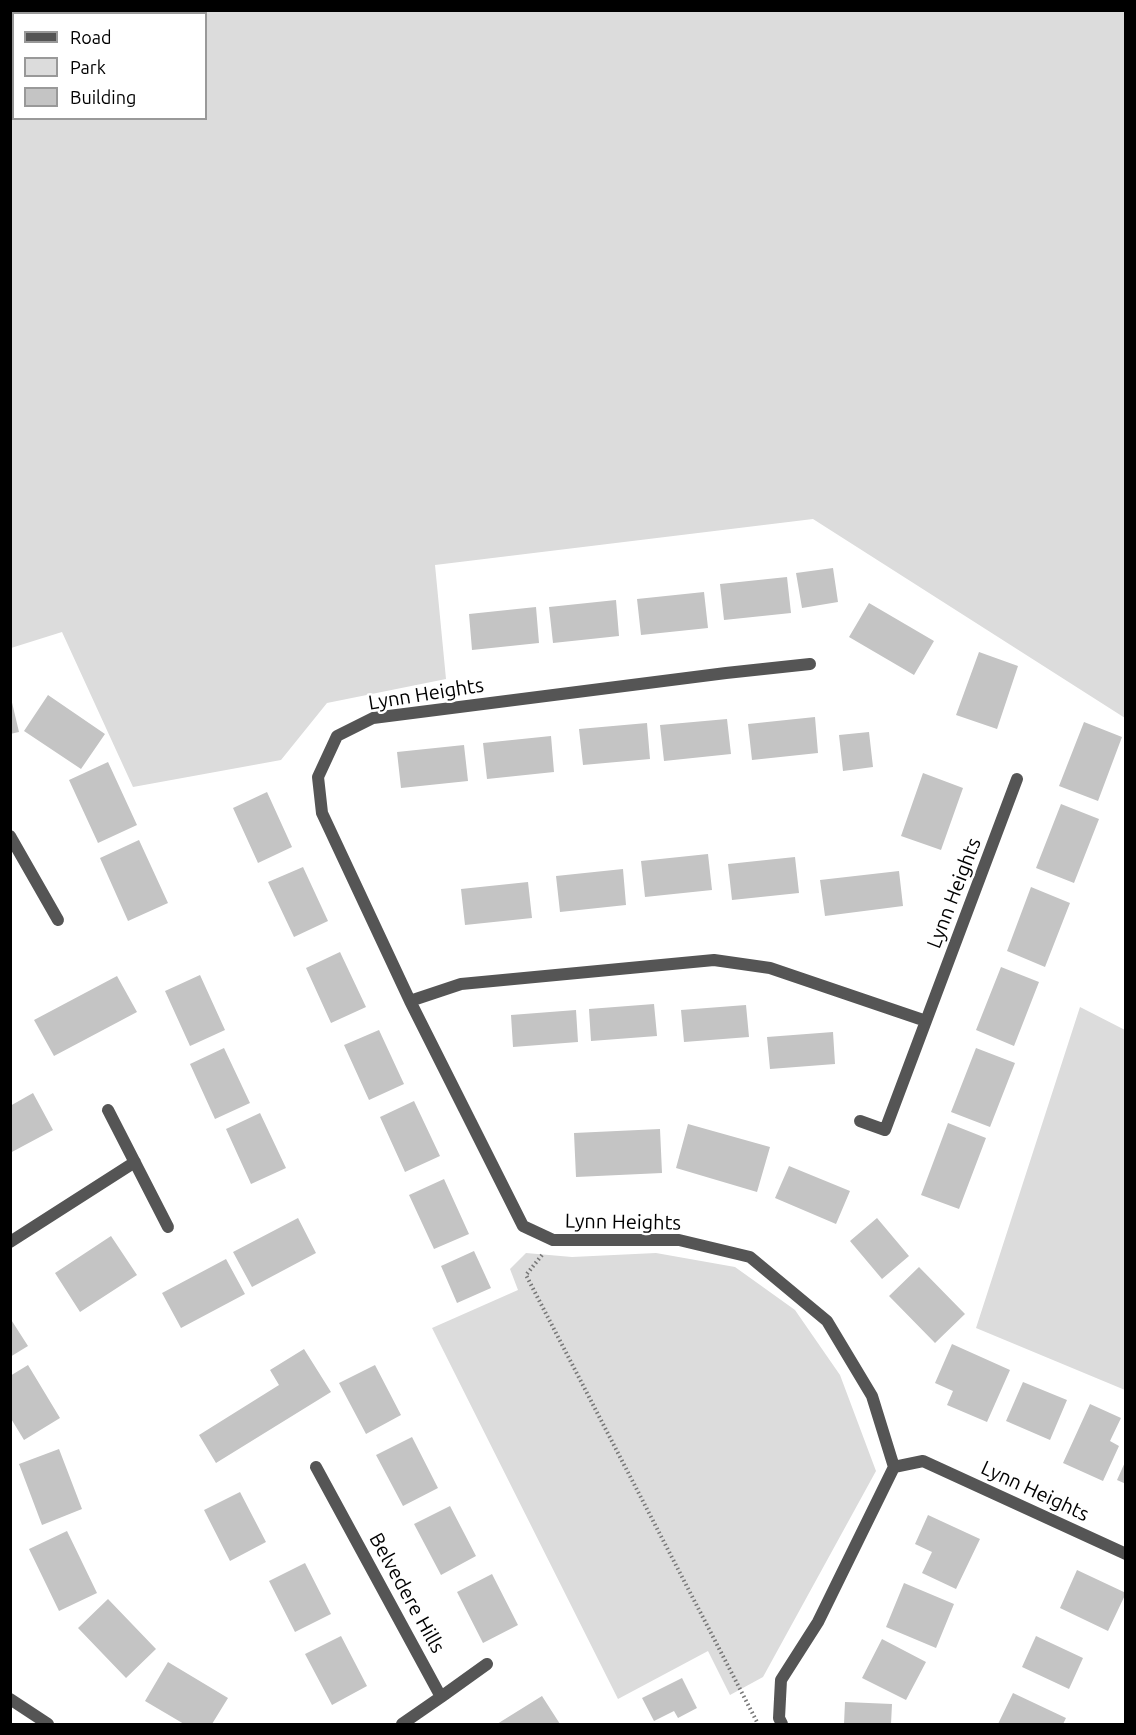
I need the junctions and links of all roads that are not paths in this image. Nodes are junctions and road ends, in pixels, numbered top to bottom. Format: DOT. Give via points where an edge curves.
graph roads {
  1 [pos="810,664"];
  2 [pos="1017,779"];
  3 [pos="10,836"];
  4 [pos="58,920"];
  5 [pos="410,1001"];
  6 [pos="926,1021"];
  7 [pos="108,1110"];
  8 [pos="860,1120"];
  9 [pos="135,1162"];
  10 [pos="168,1227"];
  11 [pos="10,1242"];
  12 [pos="316,1467"];
  13 [pos="894,1467"];
  14 [pos="1125,1554"];
  15 [pos="487,1664"];
  16 [pos="441,1697"];
  17 [pos="10,1699"];
  18 [pos="48,1725"];
  19 [pos="402,1725"];
  20 [pos="782,1725"];
  1 -- 5 [label="street, Lynn Heights" via="373,718 337,736 318,777 322,813"];
  2 -- 6 [label="street, Lynn Heights"];
  3 -- 4 [label="street"];
  5 -- 6 [label="street" via="461,984 714,960 770,968"];
  5 -- 13 [label="street, Lynn Heights" via="523,1226 553,1240 678,1240 750,1257 827,1321 872,1396"];
  6 -- 8 [label="street, Lynn Heights" via="885,1130"];
  7 -- 9 [label="street"];
  9 -- 10 [label="street"];
  9 -- 11 [label="street"];
  12 -- 16 [label="street, Belvedere Hills"];
  13 -- 14 [label="street, Lynn Heights" via="924,1461"];
  13 -- 20 [label="street" via="818,1622 781,1680"];
  15 -- 16 [label="street"];
  16 -- 19 [label="street"];
  17 -- 18 [label="street"];
}
